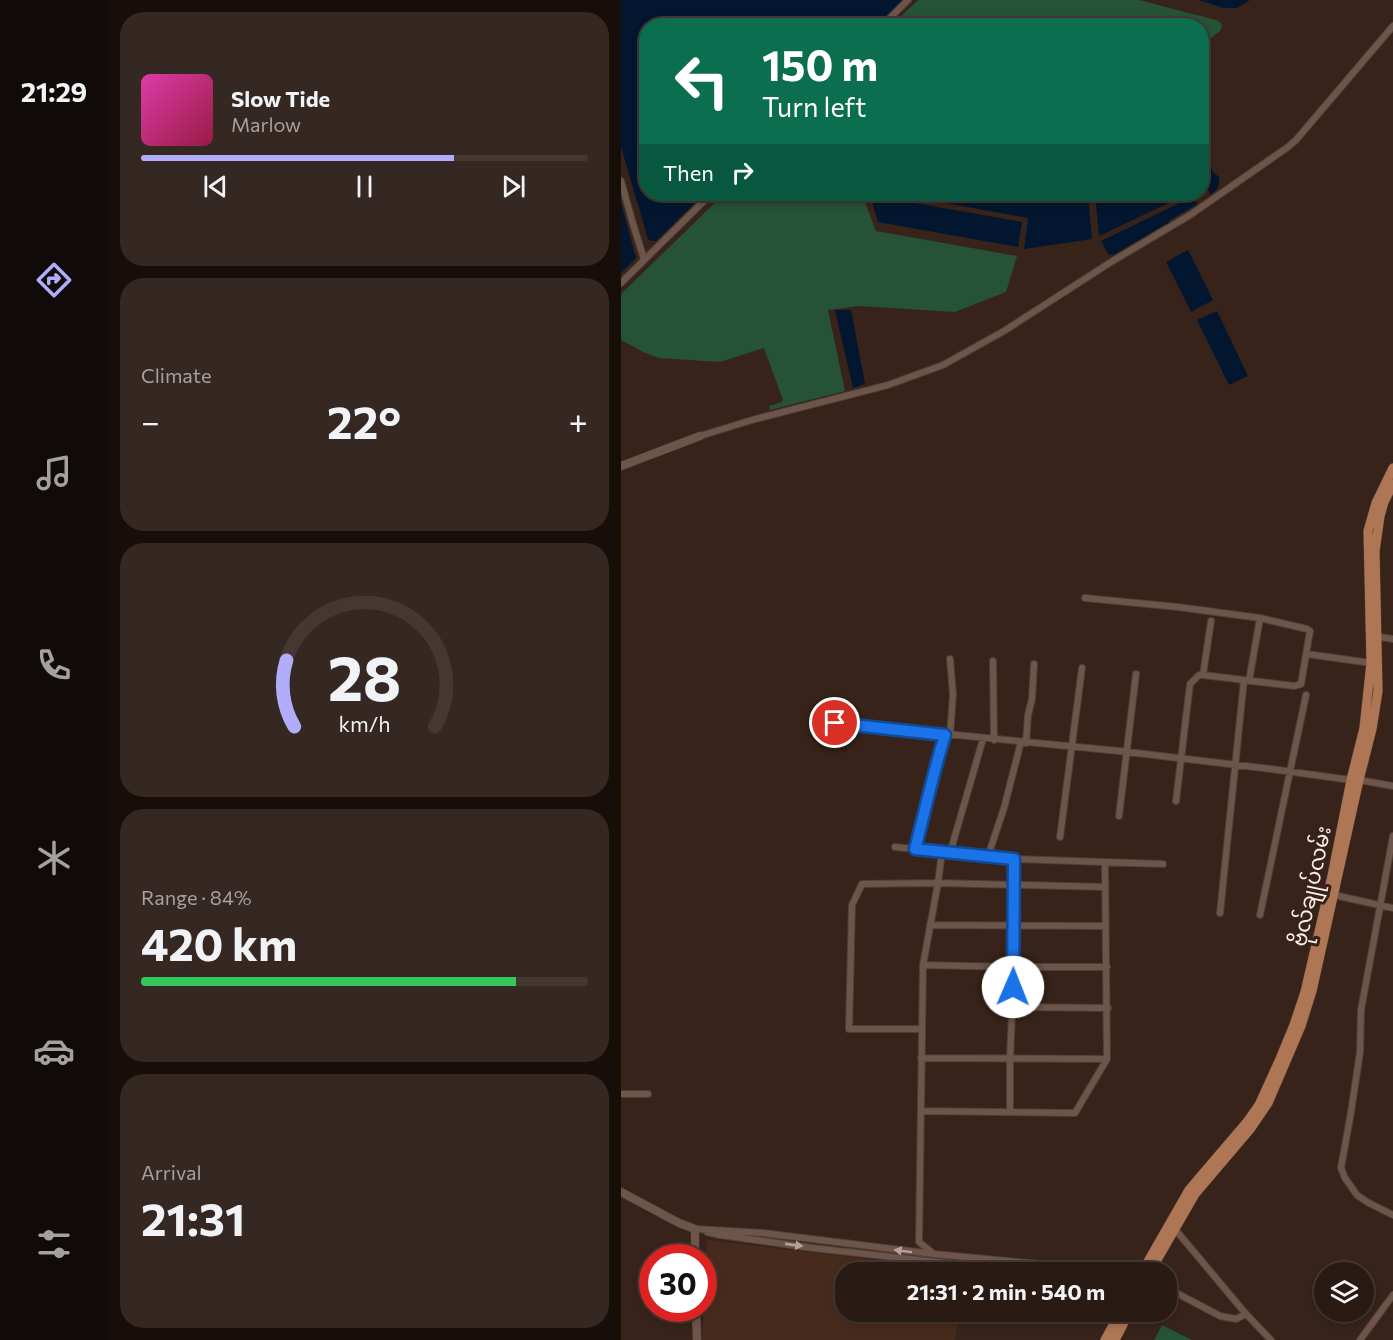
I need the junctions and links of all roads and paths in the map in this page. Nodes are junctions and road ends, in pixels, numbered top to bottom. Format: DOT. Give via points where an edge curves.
graph roads {
  1 [pos="908,0"];
  2 [pos="890,18"];
  3 [pos="1393,26"];
  4 [pos="621,181"];
  5 [pos="704,201"];
  6 [pos="644,259"];
  7 [pos="621,284"];
  8 [pos="701,436"];
  9 [pos="621,466"];
  10 [pos="1393,468"];
  11 [pos="1393,484"];
  12 [pos="1085,598"];
  13 [pos="1260,618"];
  14 [pos="1212,621"];
  15 [pos="1374,636"];
  16 [pos="1393,639"];
  17 [pos="1307,654"];
  18 [pos="950,659"];
  19 [pos="993,661"];
  20 [pos="1371,663"];
  21 [pos="1033,664"];
  22 [pos="1082,668"];
  23 [pos="1136,674"];
  24 [pos="1203,675"];
  25 [pos="1247,681"];
  26 [pos="1306,695"];
  27 [pos="813,721"];
  28 [pos="947,735"];
  29 [pos="983,739"];
  30 [pos="994,740"];
  31 [pos="1023,742"];
  32 [pos="1073,747"];
  33 [pos="1128,752"];
  34 [pos="1180,758"];
  35 [pos="1235,765"];
  36 [pos="1290,772"];
  37 [pos="1355,780"];
  38 [pos="1393,786"];
  39 [pos="1176,801"];
  40 [pos="1119,816"];
  41 [pos="1393,836"];
  42 [pos="1060,837"];
  43 [pos="895,847"];
  44 [pos="915,849"];
  45 [pos="942,852"];
  46 [pos="949,853"];
  47 [pos="988,856"];
  48 [pos="1014,859"];
  49 [pos="1105,863"];
  50 [pos="1163,864"];
  51 [pos="938,883"];
  52 [pos="1013,885"];
  53 [pos="1105,887"];
  54 [pos="1334,895"];
  55 [pos="1381,905"];
  56 [pos="1393,908"];
  57 [pos="1220,913"];
  58 [pos="1260,915"];
  59 [pos="930,925"];
  60 [pos="1013,925"];
  61 [pos="1106,926"];
  62 [pos="923,965"];
  63 [pos="1014,967"];
  64 [pos="1107,967"];
  65 [pos="1013,1007"];
  66 [pos="1108,1008"];
  67 [pos="921,1029"];
  68 [pos="921,1058"];
  69 [pos="1010,1059"];
  70 [pos="1107,1059"];
  71 [pos="621,1094"];
  72 [pos="648,1094"];
  73 [pos="921,1111"];
  74 [pos="1010,1112"];
  75 [pos="621,1192"];
  76 [pos="1393,1215"];
  77 [pos="1174,1228"];
  78 [pos="695,1229"];
  79 [pos="763,1233"];
  80 [pos="762,1241"];
  81 [pos="695,1244"];
  82 [pos="934,1254"];
  83 [pos="990,1260"];
  84 [pos="939,1262"];
  85 [pos="1012,1262"];
  86 [pos="1148,1262"];
  87 [pos="1155,1262"];
  88 [pos="1177,1293"];
  89 [pos="1393,1294"];
  90 [pos="1246,1314"];
  91 [pos="696,1322"];
  92 [pos="1115,1322"];
  93 [pos="1124,1322"];
  94 [pos="697,1340"];
  95 [pos="1105,1340"];
  96 [pos="1115,1340"];
  97 [pos="1271,1340"];
  98 [pos="1360,1340"];
  1 -- 2 [label="street"];
  3 -- 8 [label="street" via="1288,147 1190,215 1004,331 943,365 888,385"];
  4 -- 6 [label="street"];
  5 -- 6 [label="street"];
  6 -- 7 [label="street"];
  8 -- 9 [label="street"];
  10 -- 15 [label="main road, ဗိုလ်ချုပ်လမ်း" via="1368,531"];
  11 -- 15 [label="main road, ဗိုလ်ချုပ်လမ်း" via="1384,502 1375,542"];
  12 -- 13 [label="street"];
  13 -- 17 [label="street" via="1310,631"];
  13 -- 25 [label="street"];
  14 -- 24 [label="street"];
  15 -- 16 [label="street"];
  15 -- 20 [label="main road, ဗိုလ်ချုပ်လမ်း"];
  15 -- 37 [label="main road, ဗိုလ်ချုပ်လမ်း" via="1378,692 1372,729"];
  17 -- 20 [label="street"];
  17 -- 25 [label="street" via="1301,684"];
  18 -- 28 [label="street" via="953,694"];
  19 -- 30 [label="street"];
  20 -- 37 [label="main road, ဗိုလ်ချုပ်လမ်း"];
  21 -- 31 [label="street" via="1032,699"];
  22 -- 32 [label="street"];
  23 -- 33 [label="street"];
  24 -- 25 [label="street"];
  24 -- 34 [label="street" via="1190,684"];
  25 -- 35 [label="street"];
  26 -- 36 [label="street"];
  27 -- 28 [label="street"];
  28 -- 29 [label="street"];
  28 -- 44 [label="street"];
  29 -- 30 [label="street"];
  29 -- 46 [label="street"];
  30 -- 31 [label="street"];
  31 -- 32 [label="street"];
  31 -- 47 [label="street"];
  32 -- 33 [label="street"];
  32 -- 42 [label="street"];
  33 -- 34 [label="street"];
  33 -- 40 [label="street"];
  34 -- 35 [label="street"];
  34 -- 39 [label="street"];
  35 -- 36 [label="street"];
  35 -- 57 [label="street"];
  36 -- 37 [label="street"];
  36 -- 58 [label="street"];
  37 -- 38 [label="street"];
  37 -- 54 [label="main road, ဗိုလ်ချုပ်လမ်း"];
  37 -- 86 [label="main road, ဗိုလ်ချုပ်လမ်း" via="1294,1025 1255,1111 1189,1190"];
  41 -- 55 [label="street"];
  43 -- 44 [label="street"];
  44 -- 45 [label="street"];
  45 -- 46 [label="street"];
  45 -- 51 [label="street"];
  46 -- 47 [label="street"];
  47 -- 48 [label="street"];
  48 -- 49 [label="street"];
  48 -- 52 [label="street"];
  49 -- 50 [label="street"];
  49 -- 53 [label="street"];
  51 -- 52 [label="street"];
  51 -- 59 [label="street"];
  51 -- 67 [label="street" via="862,884 852,905 849,1029"];
  52 -- 53 [label="street"];
  52 -- 60 [label="street"];
  53 -- 61 [label="street"];
  54 -- 55 [label="street"];
  54 -- 77 [label="main road, ဗိုလ်ချုပ်လမ်း" via="1301,1026 1267,1103 1195,1194"];
  55 -- 56 [label="street"];
  55 -- 76 [label="street" via="1361,1010 1360,1052 1341,1168 1357,1195"];
  59 -- 60 [label="street"];
  59 -- 62 [label="street"];
  60 -- 61 [label="street"];
  60 -- 63 [label="street"];
  61 -- 64 [label="street"];
  62 -- 63 [label="street"];
  62 -- 67 [label="street"];
  63 -- 64 [label="street"];
  63 -- 65 [label="street"];
  64 -- 66 [label="street"];
  65 -- 66 [label="street"];
  65 -- 69 [label="street"];
  66 -- 70 [label="street"];
  67 -- 68 [label="street"];
  68 -- 69 [label="street"];
  68 -- 73 [label="street"];
  69 -- 70 [label="street"];
  69 -- 74 [label="street"];
  70 -- 74 [label="street" via="1075,1113"];
  71 -- 72 [label="street"];
  73 -- 74 [label="street"];
  73 -- 82 [label="street" via="919,1242"];
  75 -- 78 [label="street"];
  77 -- 87 [label="main road, ဗိုလ်ချုပ်လမ်း"];
  77 -- 90 [label="street"];
  78 -- 79 [label="street"];
  78 -- 80 [label="street"];
  78 -- 81 [label="street"];
  79 -- 80 [label="street"];
  82 -- 79 [label="street, one-way"];
  80 -- 84 [label="street, one-way"];
  82 -- 83 [label="street"];
  83 -- 85 [label="street"];
  88 -- 90 [label="street" via="1220,1316 1236,1319"];
  89 -- 98 [label="street"];
  90 -- 97 [label="street"];
  91 -- 94 [label="street"];
  92 -- 95 [label="main road"];
  93 -- 96 [label="main road"];
}
